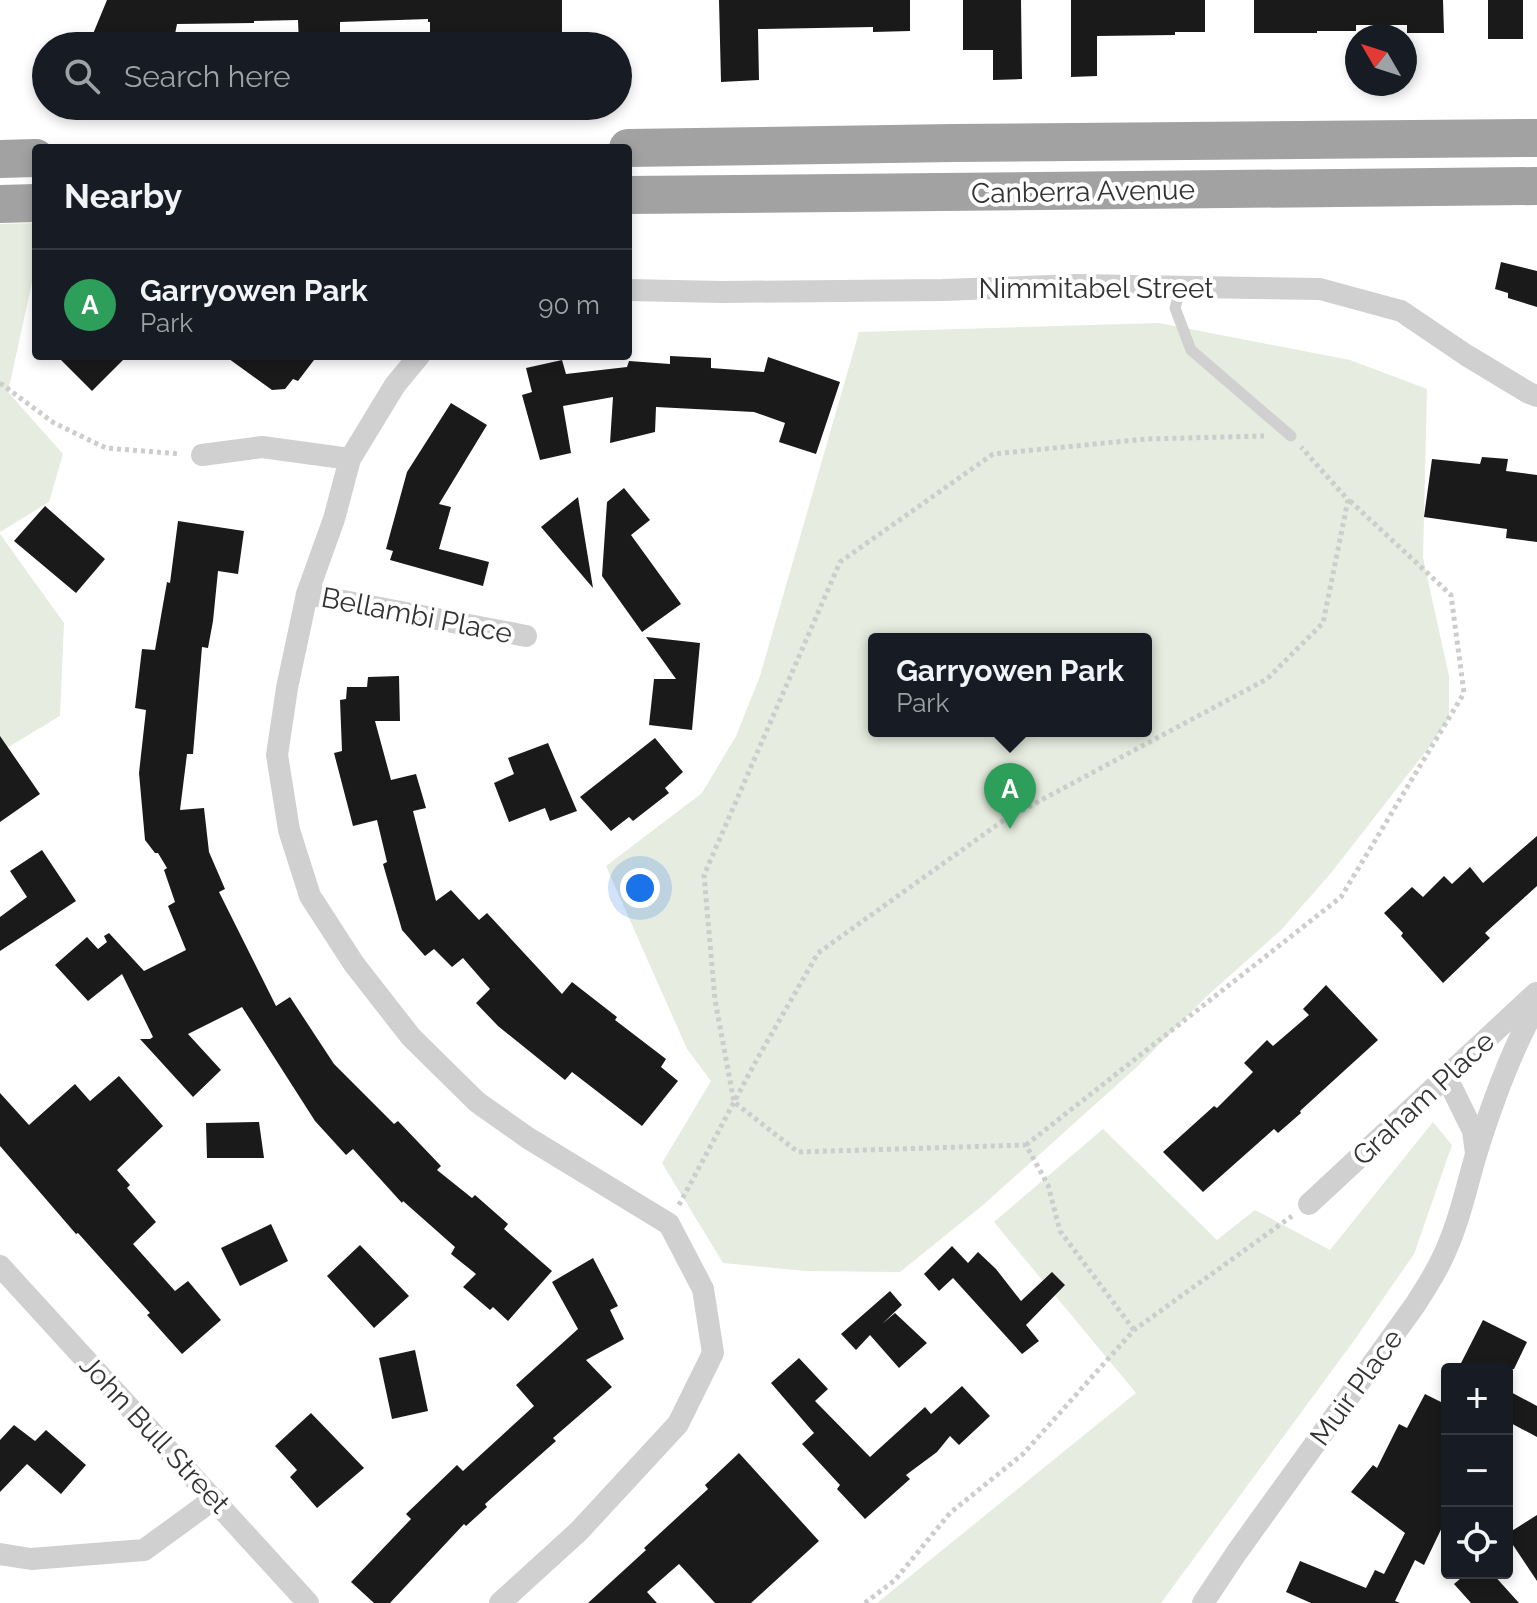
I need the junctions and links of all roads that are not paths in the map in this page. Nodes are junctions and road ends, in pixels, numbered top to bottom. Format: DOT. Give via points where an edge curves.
graph roads {
  1 [pos="1537,138"];
  2 [pos="632,148"];
  3 [pos="32,158"];
  4 [pos="0,159"];
  5 [pos="1537,186"];
  6 [pos="632,195"];
  7 [pos="32,203"];
  8 [pos="0,204"];
  9 [pos="1181,287"];
  10 [pos="632,290"];
  11 [pos="416,360"];
  12 [pos="1537,396"];
  13 [pos="1291,436"];
  14 [pos="202,455"];
  15 [pos="350,459"];
  16 [pos="307,594"];
  17 [pos="526,636"];
  18 [pos="1537,992"];
  19 [pos="1537,1005"];
  20 [pos="1446,1076"];
  21 [pos="1476,1154"];
  22 [pos="1309,1204"];
  23 [pos="0,1266"];
  24 [pos="214,1499"];
  25 [pos="0,1554"];
  26 [pos="308,1603"];
  27 [pos="500,1603"];
  28 [pos="1203,1603"];
  1 -- 2 [label="highway, Canberra Avenue"];
  3 -- 4 [label="highway"];
  5 -- 6 [label="highway, Canberra Avenue"];
  7 -- 8 [label="highway"];
  9 -- 10 [label="street, Nimmitabel Street"];
  9 -- 12 [label="street, Nimmitabel Street" via="1320,289 1401,311"];
  9 -- 13 [label="lane" via="1175,308 1191,350"];
  11 -- 15 [label="street"];
  14 -- 15 [label="street" via="262,447"];
  15 -- 16 [label="street"];
  16 -- 17 [label="street, Bellambi Place"];
  16 -- 27 [label="street" via="277,755 289,830 310,896 411,1037 477,1102 669,1224 703,1289 713,1353 678,1424 579,1531"];
  18 -- 20 [label="street, Graham Place"];
  19 -- 21 [label="street, Muir Place"];
  20 -- 21 [label="street" via="1473,1131"];
  20 -- 22 [label="street, Graham Place"];
  21 -- 28 [label="street, Muir Place" via="1455,1226 1429,1283"];
  23 -- 24 [label="street, John Bull Street"];
  24 -- 25 [label="street" via="144,1550 31,1559"];
  24 -- 26 [label="street, John Bull Street"];
}
